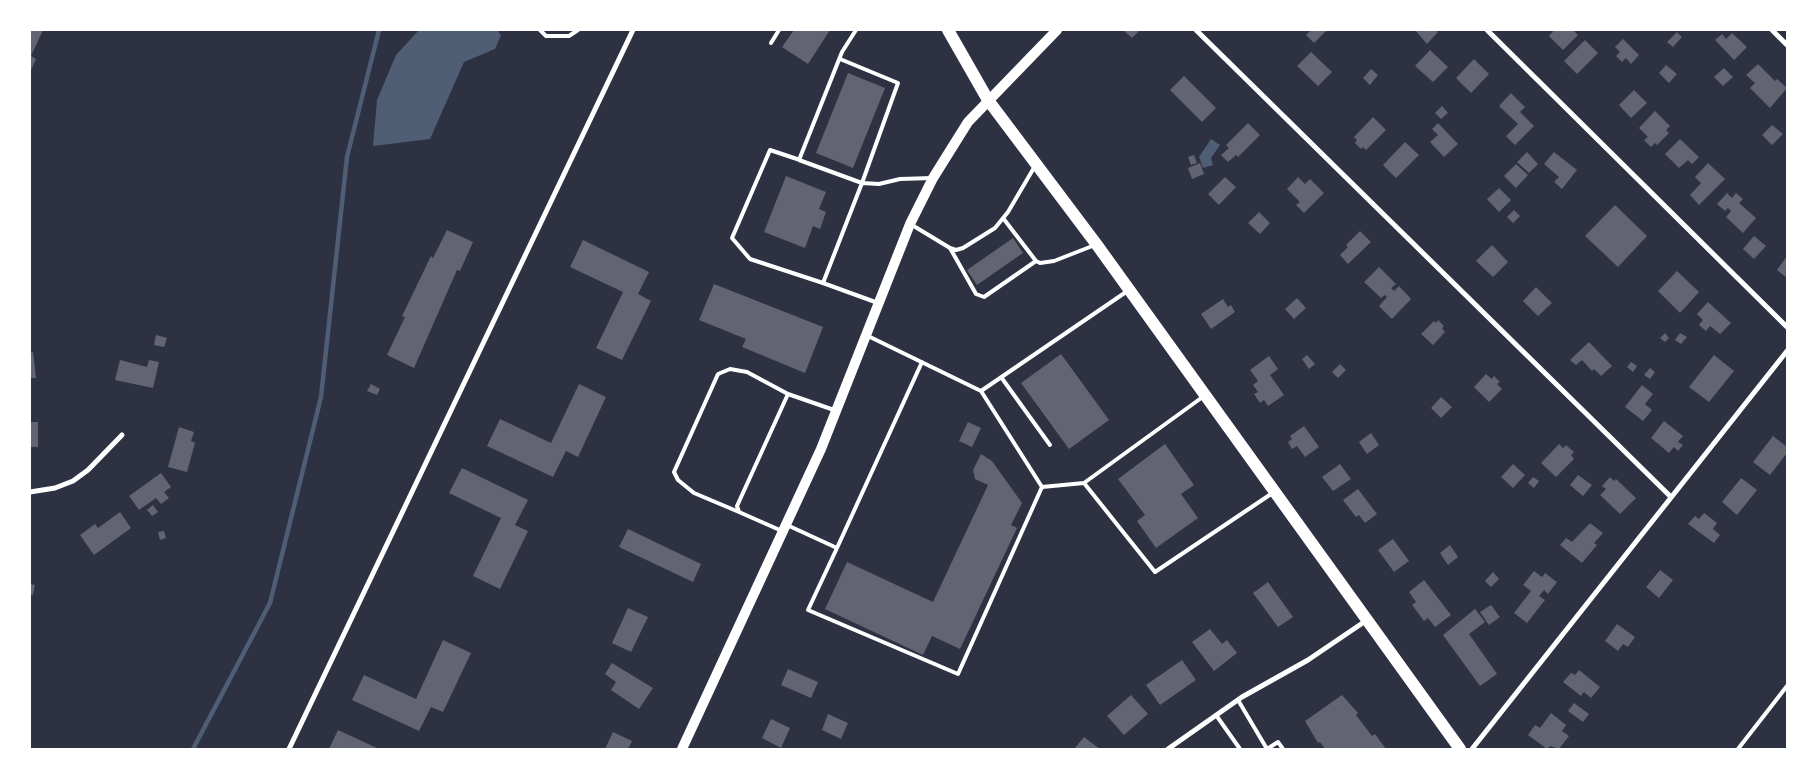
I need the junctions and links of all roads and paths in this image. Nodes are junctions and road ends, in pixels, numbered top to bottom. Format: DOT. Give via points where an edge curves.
graph roads {
  1 [pos="540,30"];
  2 [pos="578,30"];
  3 [pos="632,30"];
  4 [pos="779,30"];
  5 [pos="856,30"];
  6 [pos="948,30"];
  7 [pos="1058,30"];
  8 [pos="1196,30"];
  9 [pos="1487,30"];
  10 [pos="1772,30"];
  11 [pos="771,43"];
  12 [pos="1787,45"];
  13 [pos="840,59"];
  14 [pos="988,100"];
  15 [pos="800,160"];
  16 [pos="1036,164"];
  17 [pos="934,178"];
  18 [pos="862,183"];
  19 [pos="1003,218"];
  20 [pos="910,224"];
  21 [pos="1098,244"];
  22 [pos="950,248"];
  23 [pos="1036,261"];
  24 [pos="823,284"];
  25 [pos="1130,289"];
  26 [pos="878,303"];
  27 [pos="1787,327"];
  28 [pos="867,335"];
  29 [pos="1787,351"];
  30 [pos="922,362"];
  31 [pos="1001,377"];
  32 [pos="981,390"];
  33 [pos="788,394"];
  34 [pos="1205,394"];
  35 [pos="836,411"];
  36 [pos="122,435"];
  37 [pos="1050,445"];
  38 [pos="1084,483"];
  39 [pos="1042,487"];
  40 [pos="30,492"];
  41 [pos="1275,492"];
  42 [pos="1671,497"];
  43 [pos="739,512"];
  44 [pos="785,529"];
  45 [pos="837,548"];
  46 [pos="1368,620"];
  47 [pos="1787,686"];
  48 [pos="1238,700"];
  49 [pos="1216,715"];
  50 [pos="289,749"];
  51 [pos="682,749"];
  52 [pos="1168,749"];
  53 [pos="1240,749"];
  54 [pos="1267,749"];
  55 [pos="1283,749"];
  56 [pos="1460,749"];
  57 [pos="1472,749"];
  58 [pos="1738,749"];
  1 -- 2 [label="lane" via="546,36 569,36"];
  3 -- 50 [label="street"];
  4 -- 11 [label="lane"];
  5 -- 13 [label="lane"];
  6 -- 14 [label="main road"];
  7 -- 14 [label="main road"];
  8 -- 42 [label="street"];
  9 -- 27 [label="street"];
  10 -- 12 [label="street"];
  13 -- 15 [label="lane"];
  13 -- 18 [label="lane" via="898,83"];
  14 -- 16 [label="main road"];
  14 -- 17 [label="main road" via="968,122"];
  15 -- 18 [label="lane"];
  15 -- 24 [label="lane" via="770,150 732,238 750,259"];
  16 -- 19 [label="lane"];
  16 -- 21 [label="main road"];
  17 -- 18 [label="lane"];
  17 -- 20 [label="main road"];
  18 -- 24 [label="lane"];
  19 -- 22 [label="lane" via="995,228 963,248"];
  19 -- 23 [label="lane"];
  20 -- 22 [label="lane"];
  20 -- 26 [label="main road"];
  21 -- 23 [label="lane" via="1054,261"];
  21 -- 25 [label="main road"];
  22 -- 23 [label="lane" via="976,294 984,297"];
  24 -- 26 [label="lane"];
  25 -- 31 [label="lane"];
  25 -- 34 [label="main road"];
  26 -- 28 [label="main road"];
  28 -- 30 [label="lane"];
  28 -- 35 [label="main road"];
  29 -- 42 [label="street"];
  30 -- 32 [label="lane"];
  30 -- 45 [label="lane"];
  31 -- 32 [label="lane"];
  31 -- 37 [label="lane"];
  32 -- 39 [label="lane"];
  33 -- 35 [label="lane"];
  33 -- 43 [label="lane" via="737,506"];
  33 -- 43 [label="lane" via="747,372 730,369 718,374 674,472 678,480 694,493"];
  34 -- 38 [label="lane"];
  34 -- 41 [label="main road"];
  35 -- 44 [label="main road"];
  36 -- 40 [label="street" via="73,481"];
  38 -- 39 [label="lane"];
  38 -- 41 [label="lane" via="1155,572"];
  39 -- 45 [label="lane" via="958,674 808,610"];
  41 -- 46 [label="main road"];
  42 -- 57 [label="street"];
  43 -- 44 [label="lane"];
  44 -- 45 [label="lane"];
  44 -- 51 [label="main road"];
  46 -- 48 [label="street" via="1308,660"];
  46 -- 56 [label="main road"];
  47 -- 58 [label="lane"];
  48 -- 49 [label="street"];
  48 -- 54 [label="lane"];
  49 -- 52 [label="street"];
  49 -- 53 [label="lane"];
  54 -- 55 [label="lane" via="1278,742"];
}
